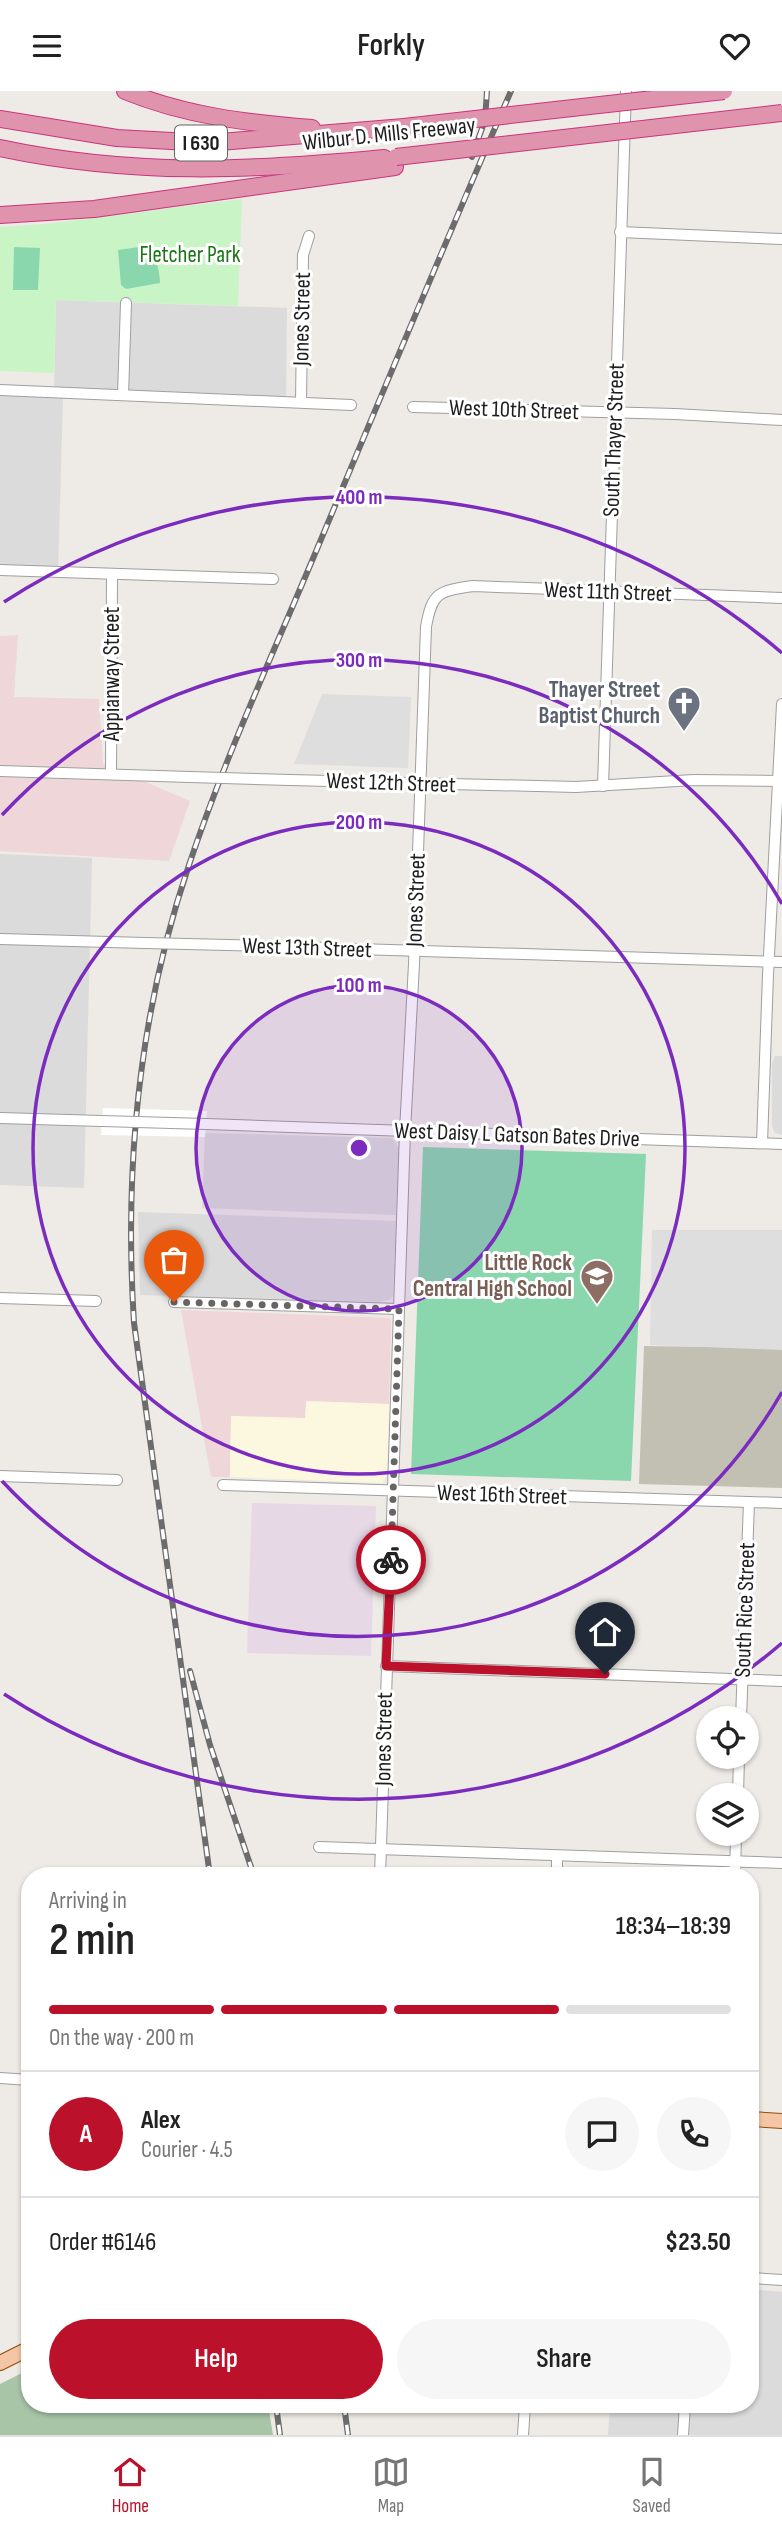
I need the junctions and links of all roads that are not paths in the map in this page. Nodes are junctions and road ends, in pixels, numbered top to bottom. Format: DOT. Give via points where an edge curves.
graph roads {
  1 [pos="125,91"];
  2 [pos="723,91"];
  3 [pos="626,92"];
  4 [pos="782,113"];
  5 [pos="0,119"];
  6 [pos="363,132"];
  7 [pos="0,148"];
  8 [pos="395,162"];
  9 [pos="1,215"];
  10 [pos="620,232"];
  11 [pos="309,236"];
  12 [pos="782,239"];
  13 [pos="125,303"];
  14 [pos="0,390"];
  15 [pos="123,395"];
  16 [pos="301,403"];
  17 [pos="351,405"];
  18 [pos="414,407"];
  19 [pos="615,413"];
  20 [pos="782,420"];
  21 [pos="0,570"];
  22 [pos="112,573"];
  23 [pos="273,579"];
  24 [pos="610,593"];
  25 [pos="435,597"];
  26 [pos="782,599"];
  27 [pos="782,704"];
  28 [pos="0,771"];
  29 [pos="111,774"];
  30 [pos="780,781"];
  31 [pos="419,784"];
  32 [pos="603,786"];
  33 [pos="0,939"];
  34 [pos="414,951"];
  35 [pos="769,962"];
  36 [pos="782,963"];
  37 [pos="0,1118"];
  38 [pos="405,1131"];
  39 [pos="762,1143"];
  40 [pos="782,1144"];
  41 [pos="0,1298"];
  42 [pos="96,1301"];
  43 [pos="174,1302"];
  44 [pos="399,1309"];
  45 [pos="0,1476"];
  46 [pos="117,1481"];
  47 [pos="223,1485"];
  48 [pos="393,1492"];
  49 [pos="749,1502"];
  50 [pos="782,1503"];
  51 [pos="386,1666"];
  52 [pos="742,1679"];
  53 [pos="782,1681"];
  54 [pos="741,1706"];
  55 [pos="736,1846"];
  56 [pos="319,1847"];
  57 [pos="381,1849"];
  58 [pos="557,1857"];
  59 [pos="735,1861"];
  60 [pos="782,1863"];
  61 [pos="380,1867"];
  62 [pos="556,1867"];
  63 [pos="735,1867"];
  64 [pos="0,2078"];
  65 [pos="21,2079"];
  66 [pos="759,2119"];
  67 [pos="782,2120"];
  68 [pos="759,2279"];
  69 [pos="782,2280"];
  70 [pos="21,2352"];
  71 [pos="0,2363"];
  72 [pos="524,2413"];
  73 [pos="685,2413"];
  74 [pos="523,2435"];
  75 [pos="684,2435"];
  1 -- 6 [label="highway" via="237,122"];
  2 -- 6 [label="highway, Wilbur D. Mills Freeway / I 630, bridge"];
  3 -- 10 [label="street, South Thayer Street"];
  4 -- 8 [label="highway, Wilbur D. Mills Freeway, bridge" via="483,147"];
  5 -- 6 [label="highway, Wilbur D. Mills Freeway / I 630" via="77,133 174,142"];
  7 -- 8 [label="highway, Wilbur D. Mills Freeway / I 630" via="107,166 194,170"];
  8 -- 9 [label="highway" via="94,209"];
  10 -- 12 [label="street"];
  10 -- 19 [label="street, South Thayer Street"];
  11 -- 16 [label="street, Jones Street" via="303,255"];
  13 -- 15 [label="street"];
  14 -- 15 [label="street"];
  15 -- 16 [label="street"];
  16 -- 17 [label="street"];
  18 -- 19 [label="street, West 10th Street"];
  19 -- 20 [label="street, West 10th Street"];
  19 -- 24 [label="street, South Thayer Street"];
  21 -- 22 [label="street"];
  22 -- 23 [label="street"];
  22 -- 29 [label="street, Appianway Street"];
  24 -- 25 [label="street, West 11th Street" via="473,586"];
  24 -- 26 [label="street, West 11th Street"];
  24 -- 32 [label="street, South Thayer Street"];
  25 -- 31 [label="street, Jones Street" via="426,627"];
  27 -- 30 [label="street"];
  28 -- 29 [label="street, West 12th Street"];
  29 -- 31 [label="street, West 12th Street, bridge"];
  30 -- 32 [label="street, West 12th Street" via="651,781"];
  30 -- 35 [label="street"];
  31 -- 32 [label="street, West 12th Street"];
  31 -- 34 [label="street, Jones Street"];
  33 -- 34 [label="street, West 13th Street, bridge"];
  34 -- 35 [label="street, West 13th Street"];
  34 -- 38 [label="street, Jones Street"];
  35 -- 36 [label="street, West 13th Street"];
  35 -- 39 [label="street"];
  37 -- 38 [label="street, West Daisy L Gatson Bates Drive, bridge"];
  38 -- 39 [label="street, West Daisy L Gatson Bates Drive"];
  38 -- 44 [label="street, Jones Street"];
  39 -- 40 [label="street, West Daisy L Gatson Bates Drive"];
  41 -- 42 [label="street"];
  43 -- 44 [label="street"];
  44 -- 48 [label="street, Jones Street"];
  45 -- 46 [label="street"];
  47 -- 48 [label="street, West 16th Street"];
  48 -- 49 [label="street, West 16th Street"];
  48 -- 51 [label="street, Jones Street"];
  49 -- 50 [label="street, West 16th Street"];
  49 -- 52 [label="street, South Rice Street"];
  51 -- 52 [label="street"];
  51 -- 57 [label="street, Jones Street"];
  52 -- 53 [label="street"];
  52 -- 54 [label="street, South Rice Street"];
  55 -- 59 [label="street"];
  56 -- 57 [label="street"];
  57 -- 58 [label="street"];
  57 -- 61 [label="street, Jones Street"];
  58 -- 59 [label="street"];
  58 -- 62 [label="street"];
  59 -- 60 [label="street"];
  59 -- 63 [label="street"];
  64 -- 65 [label="street"];
  66 -- 67 [label="main road"];
  68 -- 69 [label="street"];
  70 -- 71 [label="main road"];
  72 -- 74 [label="street"];
  73 -- 75 [label="street"];
}
